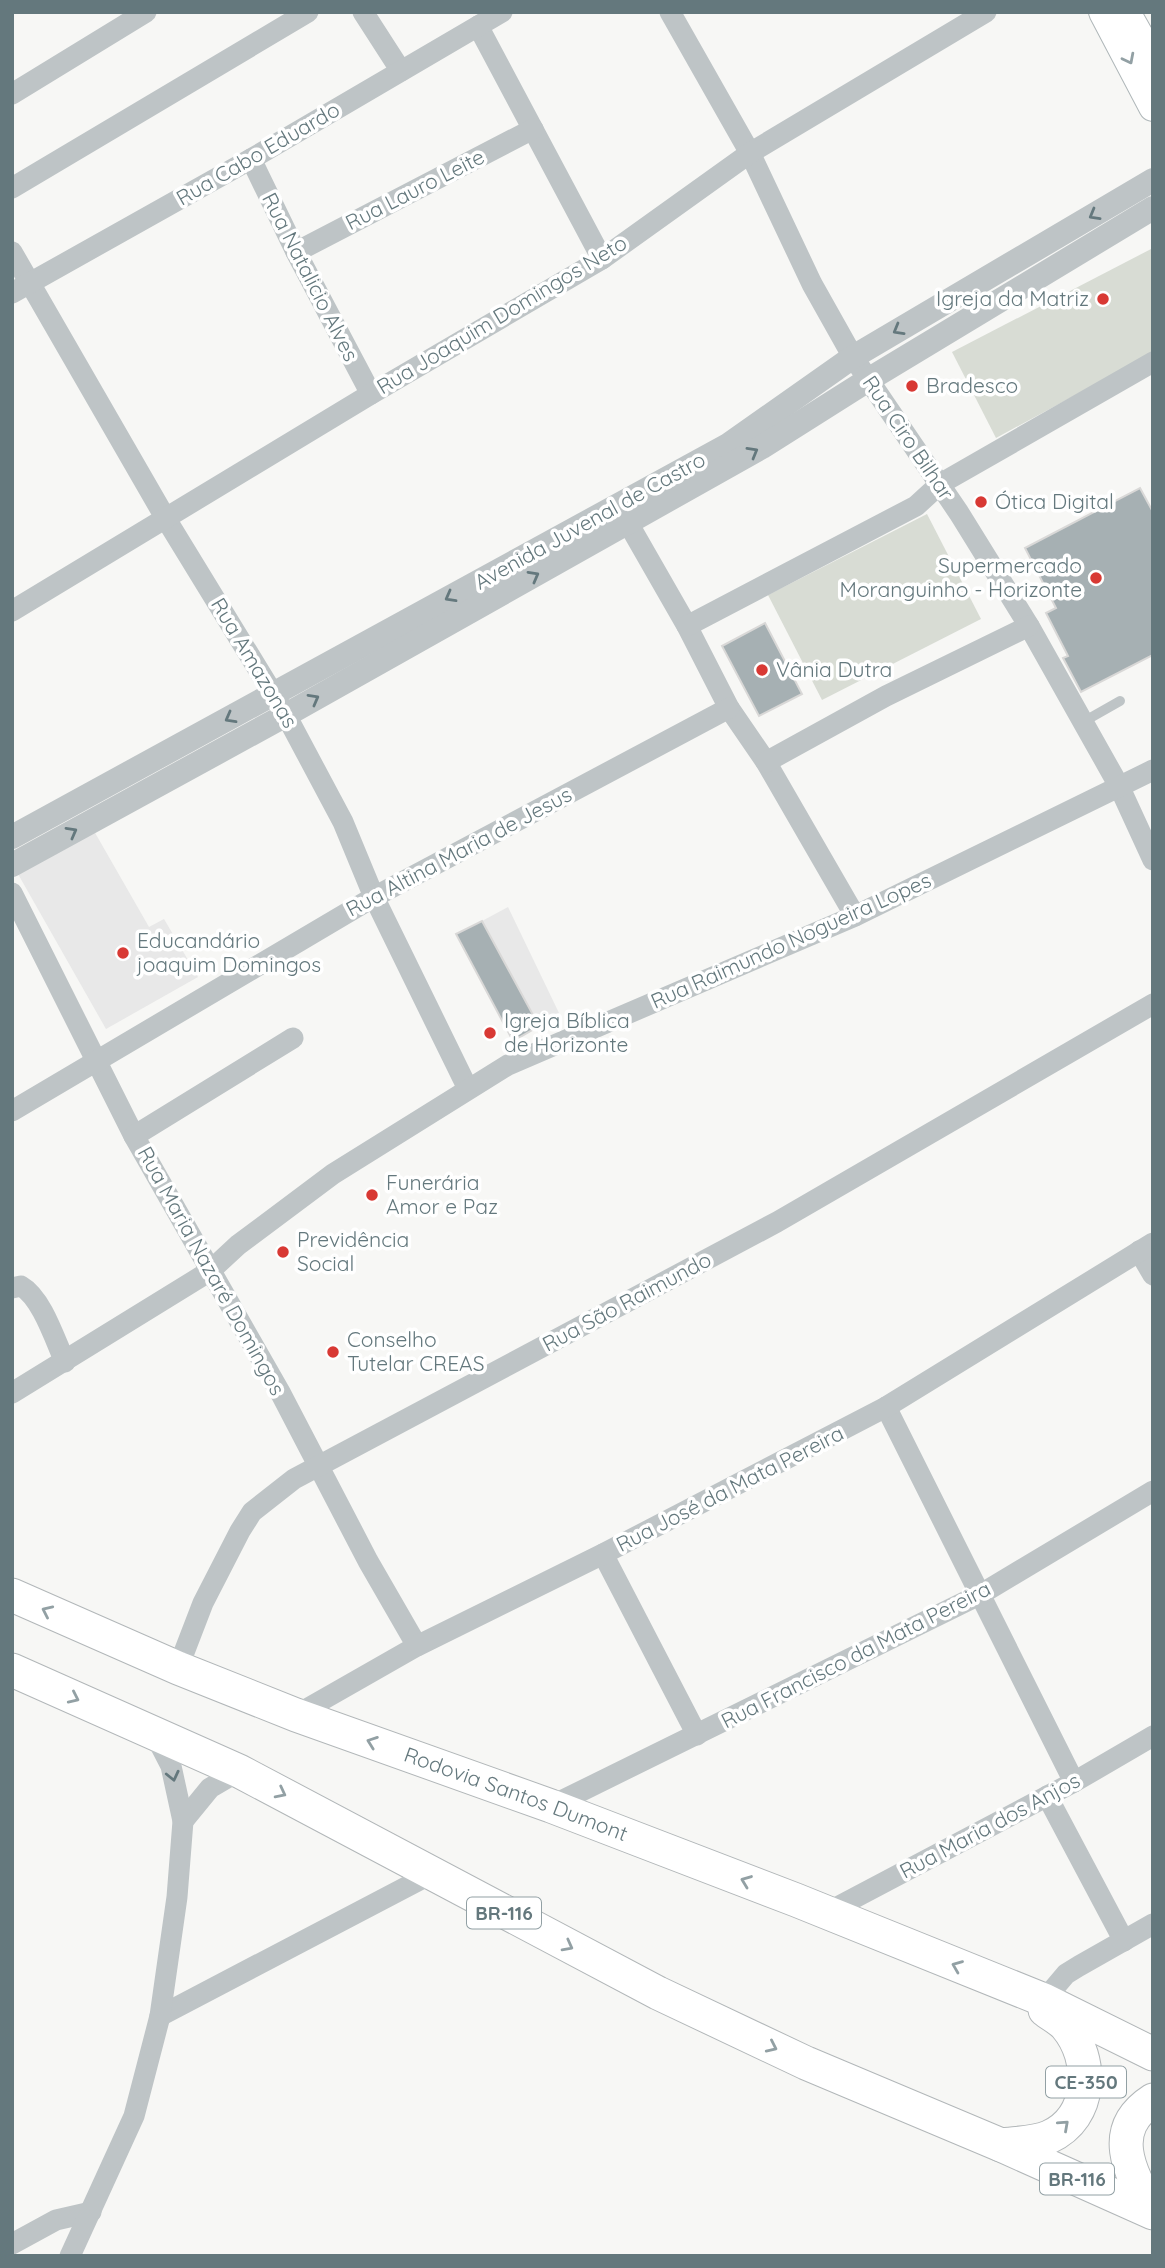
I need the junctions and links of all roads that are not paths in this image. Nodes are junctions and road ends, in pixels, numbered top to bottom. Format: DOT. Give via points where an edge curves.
graph roads {
  1 [pos="146,12"];
  2 [pos="308,12"];
  3 [pos="363,12"];
  4 [pos="502,12"];
  5 [pos="670,12"];
  6 [pos="986,12"];
  7 [pos="1103,12"];
  8 [pos="1139,23"];
  9 [pos="478,26"];
  10 [pos="1153,60"];
  11 [pos="401,71"];
  12 [pos="12,94"];
  13 [pos="1153,107"];
  14 [pos="533,128"];
  15 [pos="750,153"];
  16 [pos="251,159"];
  17 [pos="1153,180"];
  18 [pos="12,188"];
  19 [pos="1153,208"];
  20 [pos="12,252"];
  21 [pos="296,252"];
  22 [pos="602,259"];
  23 [pos="31,281"];
  24 [pos="12,293"];
  25 [pos="853,357"];
  26 [pos="1153,362"];
  27 [pos="868,380"];
  28 [pos="371,394"];
  29 [pos="940,484"];
  30 [pos="166,519"];
  31 [pos="628,523"];
  32 [pos="12,611"];
  33 [pos="687,626"];
  34 [pos="1029,626"];
  35 [pos="1120,701"];
  36 [pos="279,705"];
  37 [pos="729,708"];
  38 [pos="1083,722"];
  39 [pos="766,762"];
  40 [pos="1153,770"];
  41 [pos="1119,786"];
  42 [pos="12,837"];
  43 [pos="1153,860"];
  44 [pos="12,865"];
  45 [pos="12,893"];
  46 [pos="374,897"];
  47 [pos="855,916"];
  48 [pos="1153,1004"];
  49 [pos="293,1038"];
  50 [pos="97,1062"];
  51 [pos="468,1089"];
  52 [pos="12,1111"];
  53 [pos="134,1136"];
  54 [pos="1146,1247"];
  55 [pos="210,1272"];
  56 [pos="1153,1275"];
  57 [pos="12,1287"];
  58 [pos="65,1362"];
  59 [pos="12,1392"];
  60 [pos="886,1408"];
  61 [pos="318,1467"];
  62 [pos="1153,1491"];
  63 [pos="603,1554"];
  64 [pos="981,1594"];
  65 [pos="12,1595"];
  66 [pos="416,1646"];
  67 [pos="178,1668"];
  68 [pos="12,1670"];
  69 [pos="296,1715"];
  70 [pos="155,1735"];
  71 [pos="697,1735"];
  72 [pos="1153,1736"];
  73 [pos="239,1771"];
  74 [pos="1074,1782"];
  75 [pos="1047,1796"];
  76 [pos="551,1806"];
  77 [pos="183,1821"];
  78 [pos="431,1874"];
  79 [pos="826,1913"];
  80 [pos="1153,1924"];
  81 [pos="1124,1941"];
  82 [pos="1032,1996"];
  83 [pos="160,2016"];
  84 [pos="1153,2054"];
  85 [pos="1153,2100"];
  86 [pos="1001,2145"];
  87 [pos="91,2212"];
  88 [pos="1152,2212"];
  89 [pos="12,2244"];
  90 [pos="70,2256"];
  1 -- 12 [label="street"];
  2 -- 18 [label="street"];
  3 -- 11 [label="street"];
  4 -- 9 [label="street, Rua Cabo Eduardo"];
  5 -- 15 [label="street, Rua Ciro Bilhar"];
  6 -- 15 [label="street, Rua Joaquim Domingos Neto"];
  7 -- 13 [label="main road, one-way"];
  8 -- 10 [label="main road"];
  9 -- 11 [label="street, Rua Cabo Eduardo"];
  9 -- 14 [label="street"];
  11 -- 16 [label="street, Rua Cabo Eduardo"];
  14 -- 21 [label="street, Rua Lauro Leite"];
  14 -- 22 [label="street"];
  15 -- 22 [label="street, Rua Joaquim Domingos Neto"];
  15 -- 25 [label="street, Rua Ciro Bilhar" via="812,284"];
  16 -- 21 [label="street, Rua Natalicio Alves"];
  16 -- 23 [label="street, Rua Cabo Eduardo"];
  17 -- 25 [label="street, Avenida Juvenal de Castro, one-way"];
  19 -- 27 [label="street, Avenida Juvenal de Castro"];
  20 -- 23 [label="street, Rua Amazonas"];
  21 -- 28 [label="street, Rua Natalicio Alves"];
  22 -- 28 [label="street, Rua Joaquim Domingos Neto"];
  23 -- 24 [label="street, Rua Cabo Eduardo"];
  23 -- 30 [label="street, Rua Amazonas"];
  25 -- 27 [label="street, Rua Ciro Bilhar"];
  25 -- 36 [label="street, Avenida Juvenal de Castro, one-way" via="728,445"];
  26 -- 29 [label="street"];
  27 -- 29 [label="street, Rua Ciro Bilhar"];
  31 -- 27 [label="street, Avenida Juvenal de Castro, one-way"];
  28 -- 30 [label="street, Rua Joaquim Domingos Neto"];
  29 -- 33 [label="street" via="916,506"];
  29 -- 34 [label="street, Rua Ciro Bilhar"];
  30 -- 32 [label="street, Rua Joaquim Domingos Neto"];
  30 -- 36 [label="street, Rua Amazonas"];
  31 -- 33 [label="street"];
  36 -- 31 [label="street, Avenida Juvenal de Castro, one-way"];
  33 -- 37 [label="street"];
  34 -- 38 [label="street, Rua Ciro Bilhar"];
  34 -- 39 [label="street" via="886,695"];
  35 -- 38 [label="lane"];
  36 -- 42 [label="street, Avenida Juvenal de Castro, one-way"];
  44 -- 36 [label="street, Avenida Juvenal de Castro, one-way"];
  36 -- 46 [label="street, Rua Amazonas" via="343,822"];
  37 -- 39 [label="street"];
  37 -- 46 [label="street, Rua Altina Maria de Jesus"];
  38 -- 41 [label="street, Rua Ciro Bilhar"];
  39 -- 47 [label="street"];
  40 -- 41 [label="street, Rua Raimundo Nogueira Lopes"];
  41 -- 43 [label="street, Rua Ciro Bilhar"];
  41 -- 47 [label="street, Rua Raimundo Nogueira Lopes"];
  45 -- 50 [label="street, Rua Maria Nazaré Domingos"];
  46 -- 50 [label="street, Rua Altina Maria de Jesus"];
  46 -- 51 [label="street, Rua Amazonas"];
  47 -- 51 [label="street, Rua Raimundo Nogueira Lopes" via="527,1055"];
  48 -- 61 [label="street, Rua São Raimundo" via="777,1222"];
  49 -- 53 [label="street"];
  50 -- 52 [label="street, Rua Altina Maria de Jesus"];
  50 -- 53 [label="street, Rua Maria Nazaré Domingos"];
  51 -- 55 [label="street, Rua Raimundo Nogueira Lopes" via="333,1174 238,1245"];
  53 -- 55 [label="street, Rua Maria Nazaré Domingos"];
  54 -- 56 [label="street"];
  54 -- 60 [label="street, Rua José da Mata Pereira"];
  55 -- 58 [label="street, Rua Raimundo Nogueira Lopes"];
  55 -- 61 [label="street, Rua Maria Nazaré Domingos"];
  57 -- 58 [label="street" via="27,1289 38,1302"];
  58 -- 59 [label="street, Rua Raimundo Nogueira Lopes"];
  60 -- 63 [label="street, Rua José da Mata Pereira"];
  60 -- 64 [label="street"];
  61 -- 66 [label="street, Rua Maria Nazaré Domingos"];
  61 -- 67 [label="street, Rua São Raimundo" via="294,1479 252,1512 219,1569"];
  62 -- 64 [label="street, Rua Francisco da Mata Pereira"];
  63 -- 66 [label="street, Rua José da Mata Pereira"];
  63 -- 71 [label="street"];
  64 -- 71 [label="street, Rua Francisco da Mata Pereira"];
  64 -- 74 [label="street"];
  67 -- 65 [label="highway, Rodovia Santos Dumont, one-way"];
  66 -- 69 [label="street, Rua José da Mata Pereira"];
  67 -- 69 [label="highway, Rodovia Santos Dumont"];
  68 -- 70 [label="highway, BR-116, one-way"];
  76 -- 69 [label="highway, Rodovia Santos Dumont, one-way"];
  70 -- 73 [label="highway, BR-116"];
  70 -- 77 [label="street, one-way" via="171,1766"];
  71 -- 76 [label="street, Rua Francisco da Mata Pereira"];
  72 -- 74 [label="street, Rua Maria dos Anjos"];
  73 -- 77 [label="street" via="213,1784"];
  73 -- 78 [label="highway, BR-116, one-way"];
  74 -- 75 [label="street, Rua Maria dos Anjos"];
  75 -- 79 [label="street, Rua Maria dos Anjos"];
  75 -- 81 [label="street"];
  79 -- 76 [label="highway, Rodovia Santos Dumont, one-way"];
  77 -- 83 [label="street"];
  78 -- 83 [label="street"];
  78 -- 86 [label="highway, BR-116, one-way" via="658,1993 806,2063"];
  82 -- 79 [label="highway, Rodovia Santos Dumont, one-way"];
  80 -- 81 [label="street"];
  81 -- 82 [label="street"];
  82 -- 84 [label="highway"];
  86 -- 82 [label="highway, CE-350, one-way" via="1049,2137 1065,2125 1079,2109 1087,2074 1066,2025"];
  83 -- 87 [label="street" via="134,2116"];
  85 -- 88 [label="highway" via="1129,2129 1126,2159"];
  86 -- 88 [label="highway, BR-116"];
  87 -- 89 [label="street" via="56,2220"];
  87 -- 90 [label="street"];
}
